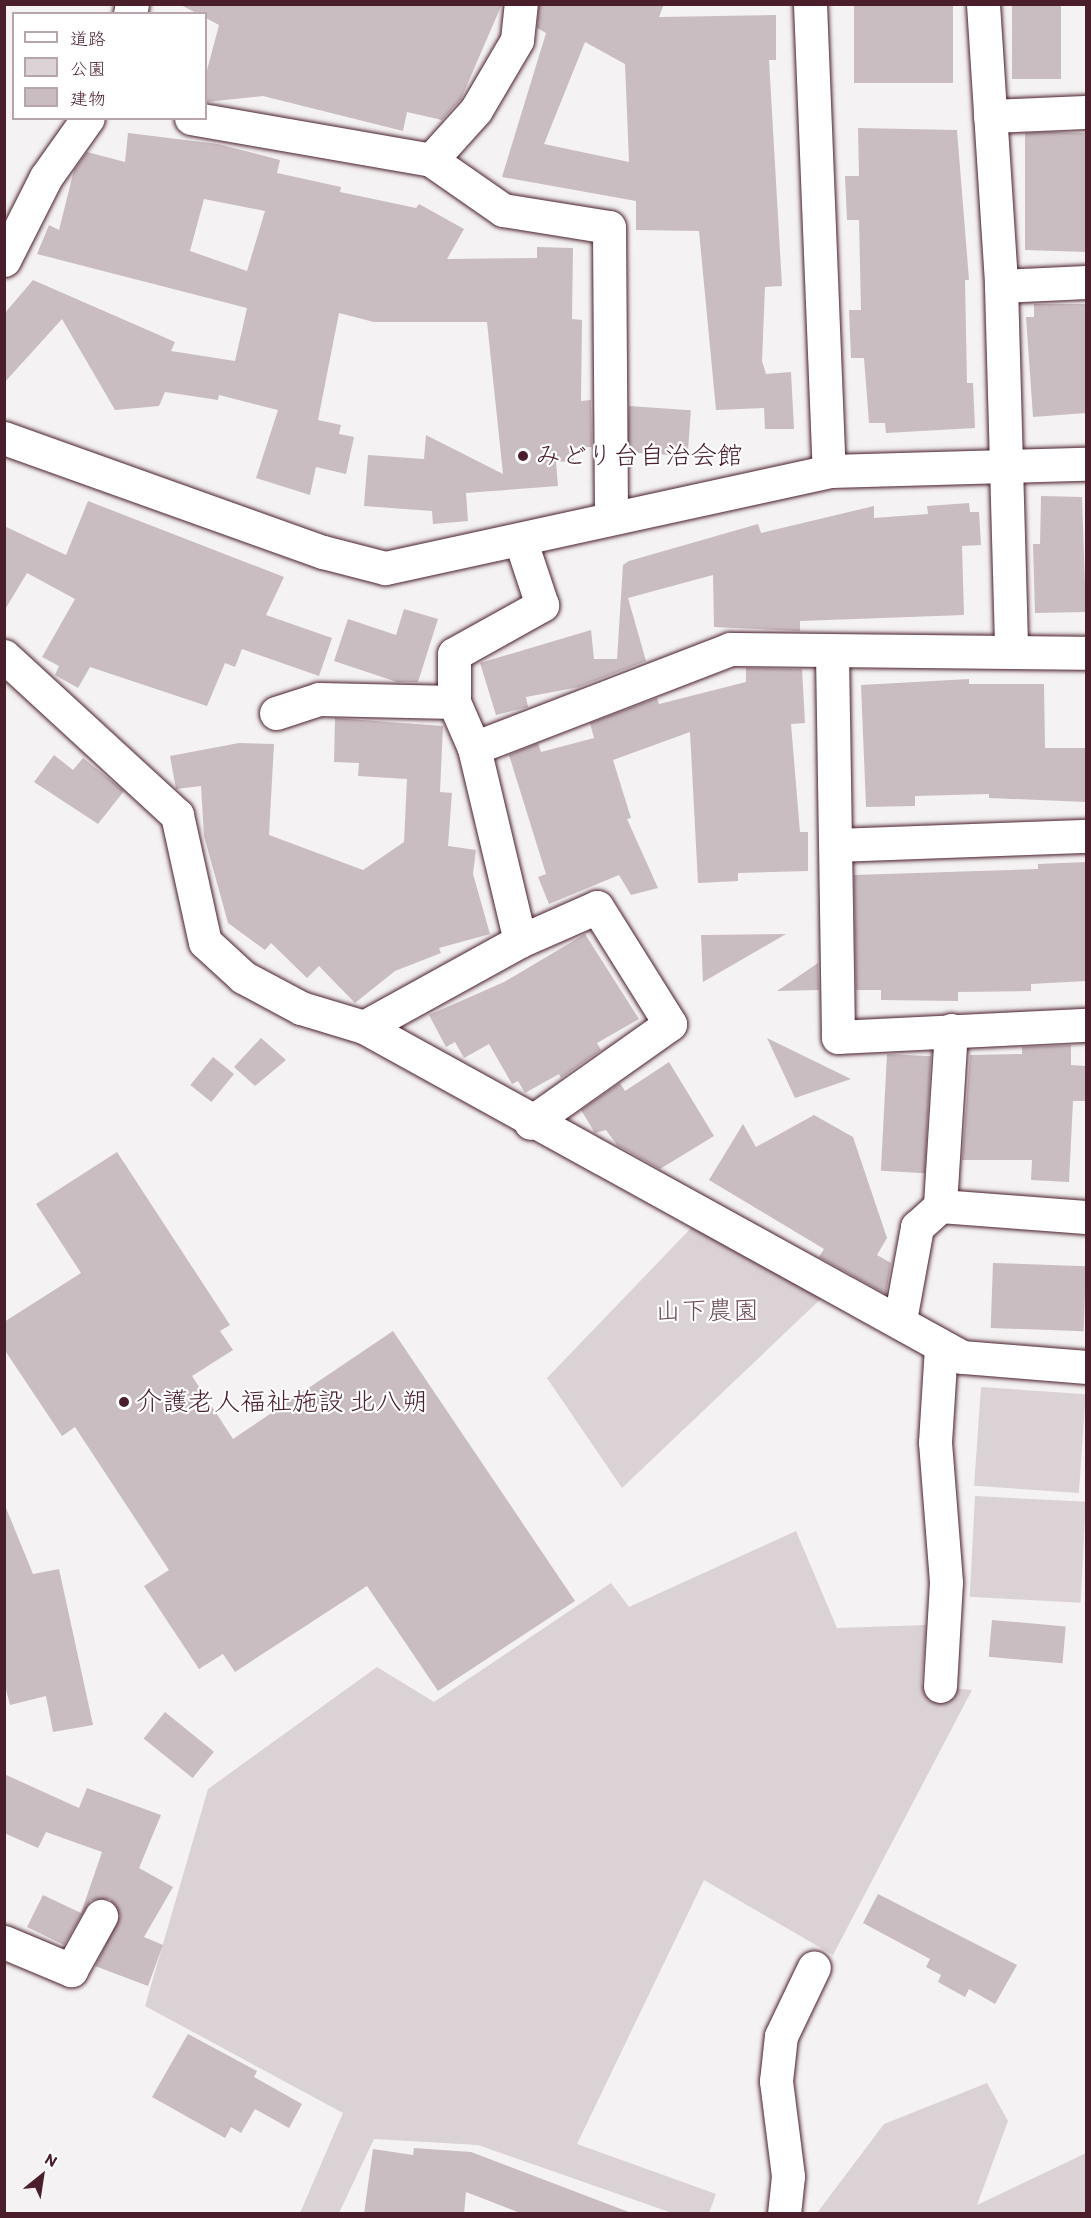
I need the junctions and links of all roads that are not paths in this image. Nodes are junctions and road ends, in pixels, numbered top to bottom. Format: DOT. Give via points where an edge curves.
graph roads {
  1 [pos="521,4"];
  2 [pos="810,4"];
  3 [pos="982,4"];
  4 [pos="1086,112"];
  5 [pos="990,116"];
  6 [pos="87,120"];
  7 [pos="202,120"];
  8 [pos="431,160"];
  9 [pos="4,260"];
  10 [pos="1086,282"];
  11 [pos="1001,286"];
  12 [pos="4,438"];
  13 [pos="1086,464"];
  14 [pos="1003,468"];
  15 [pos="829,471"];
  16 [pos="611,517"];
  17 [pos="521,542"];
  18 [pos="1011,651"];
  19 [pos="832,652"];
  20 [pos="1086,653"];
  21 [pos="4,656"];
  22 [pos="454,702"];
  23 [pos="276,713"];
  24 [pos="474,748"];
  25 [pos="1086,836"];
  26 [pos="838,845"];
  27 [pos="520,941"];
  28 [pos="1086,1025"];
  29 [pos="364,1027"];
  30 [pos="951,1030"];
  31 [pos="530,1123"];
  32 [pos="940,1206"];
  33 [pos="1086,1217"];
  34 [pos="900,1320"];
  35 [pos="941,1347"];
  36 [pos="1086,1367"];
  37 [pos="940,1686"];
  38 [pos="101,1916"];
  39 [pos="4,1942"];
  40 [pos="814,1966"];
  41 [pos="783,2214"];
  1 -- 8 [label="street" via="517,39 476,110"];
  2 -- 15 [label="street"];
  3 -- 5 [label="street"];
  4 -- 5 [label="street"];
  5 -- 11 [label="street"];
  6 -- 9 [label="street" via="46,177"];
  7 -- 8 [label="street"];
  8 -- 16 [label="street" via="503,210 609,227"];
  10 -- 11 [label="street"];
  11 -- 14 [label="street"];
  12 -- 17 [label="street" via="323,552 385,568"];
  13 -- 14 [label="street"];
  14 -- 15 [label="street"];
  14 -- 18 [label="street"];
  15 -- 16 [label="street"];
  16 -- 17 [label="street"];
  17 -- 22 [label="street" via="542,605 454,654"];
  18 -- 19 [label="street"];
  18 -- 20 [label="street"];
  19 -- 24 [label="street" via="730,649"];
  19 -- 26 [label="street"];
  21 -- 29 [label="street" via="177,815 205,942 243,977 302,1008"];
  22 -- 23 [label="street" via="319,699"];
  22 -- 24 [label="street"];
  24 -- 27 [label="street"];
  25 -- 26 [label="street"];
  26 -- 30 [label="street" via="838,1036"];
  27 -- 29 [label="street"];
  27 -- 31 [label="street" via="597,907 670,1024"];
  28 -- 30 [label="street"];
  29 -- 31 [label="street"];
  30 -- 32 [label="street"];
  31 -- 34 [label="street"];
  32 -- 33 [label="street"];
  32 -- 34 [label="street" via="917,1227"];
  34 -- 35 [label="street"];
  35 -- 36 [label="street" via="962,1358"];
  35 -- 37 [label="street" via="935,1442 946,1582"];
  38 -- 39 [label="street" via="71,1970"];
  40 -- 41 [label="street" via="781,2036 776,2081 788,2176"];
}
